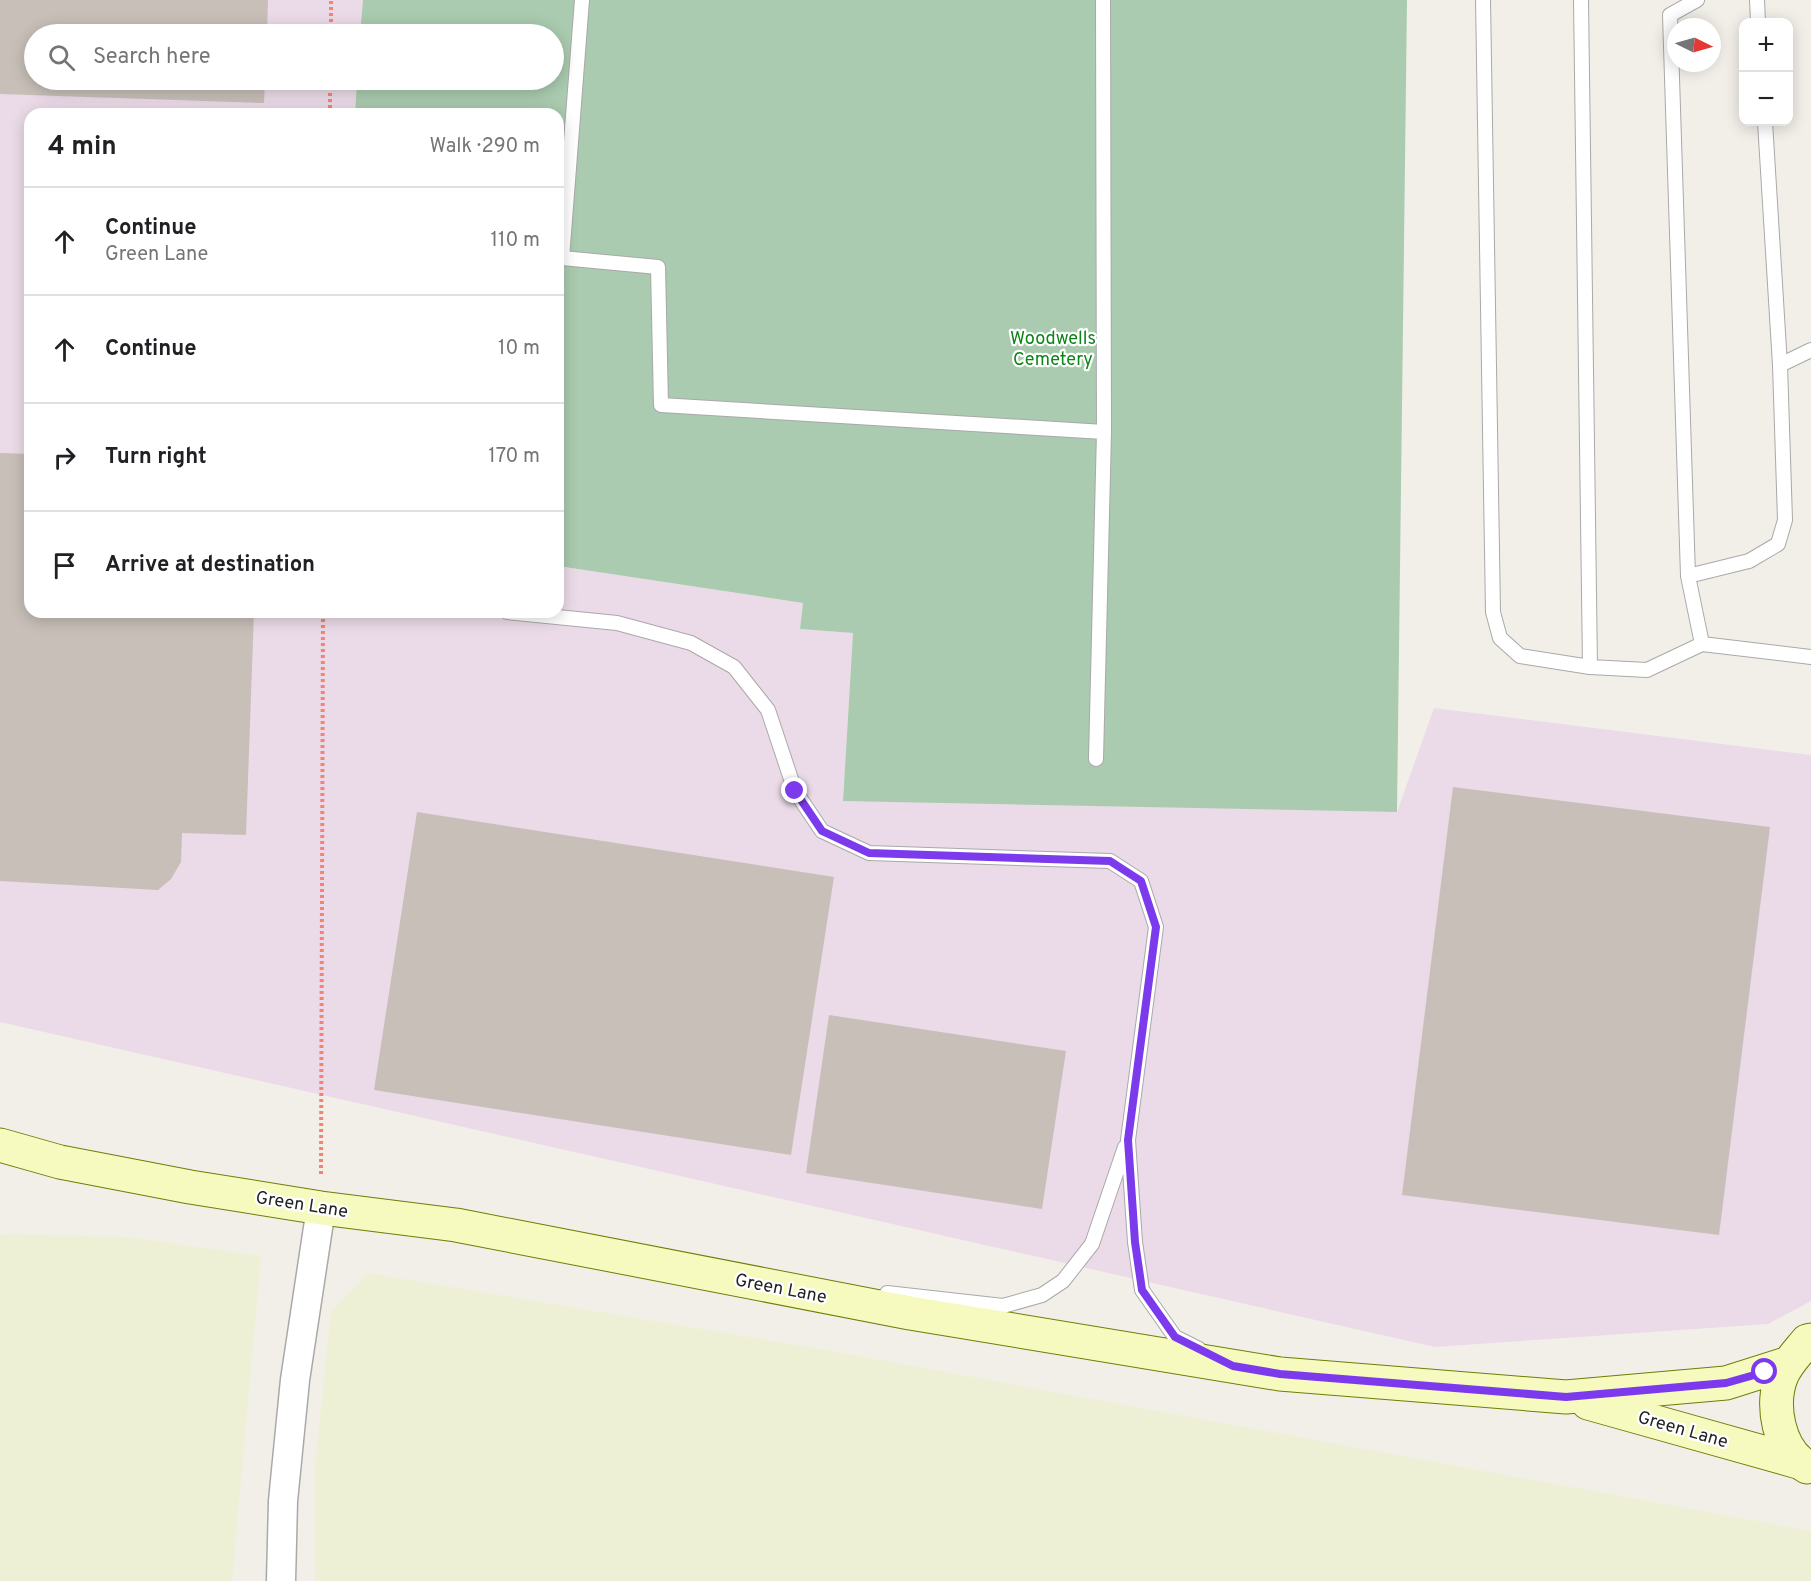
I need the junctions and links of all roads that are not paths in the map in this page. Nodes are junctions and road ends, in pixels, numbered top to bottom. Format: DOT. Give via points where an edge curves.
graph roads {
  1 [pos="582,0"];
  2 [pos="1103,0"];
  3 [pos="1483,0"];
  4 [pos="1581,0"];
  5 [pos="1667,0"];
  6 [pos="1697,0"];
  7 [pos="1757,0"];
  8 [pos="1670,15"];
  9 [pos="1758,18"];
  10 [pos="1765,126"];
  11 [pos="564,232"];
  12 [pos="564,258"];
  13 [pos="1811,351"];
  14 [pos="1780,365"];
  15 [pos="1104,432"];
  16 [pos="1688,576"];
  17 [pos="564,618"];
  18 [pos="1702,644"];
  19 [pos="1811,657"];
  20 [pos="1590,667"];
  21 [pos="1096,759"];
  22 [pos="1128,1140"];
  23 [pos="0,1145"];
  24 [pos="321,1208"];
  25 [pos="708,1274"];
  26 [pos="1804,1344"];
  27 [pos="1233,1366"];
  28 [pos="1566,1397"];
  29 [pos="1805,1466"];
  30 [pos="281,1581"];
  1 -- 11 [label="lane"];
  2 -- 15 [label="lane"];
  3 -- 20 [label="lane" via="1492,612 1500,638 1520,656"];
  4 -- 20 [label="lane"];
  5 -- 8 [label="lane"];
  6 -- 8 [label="lane"];
  7 -- 9 [label="lane"];
  8 -- 16 [label="lane"];
  10 -- 14 [label="lane"];
  12 -- 15 [label="lane" via="658,267 661,405"];
  13 -- 14 [label="lane"];
  14 -- 16 [label="lane" via="1785,520 1778,544 1749,561"];
  15 -- 21 [label="lane"];
  16 -- 18 [label="lane"];
  17 -- 22 [label="lane" via="617,623 691,643 734,667 768,710 795,791 822,831 869,853 1110,861 1141,881 1156,927"];
  18 -- 19 [label="lane"];
  18 -- 20 [label="lane" via="1647,670"];
  22 -- 25 [label="lane" via="1092,1244 1063,1281 1042,1295 1003,1306"];
  22 -- 27 [label="lane" via="1142,1290 1175,1337"];
  23 -- 24 [label="street, Green Lane" via="71,1164"];
  24 -- 25 [label="street, Green Lane" via="456,1225"];
  24 -- 30 [label="street" via="295,1380 283,1501"];
  25 -- 27 [label="street, Green Lane" via="910,1313"];
  26 -- 28 [label="street, Green Lane" via="1726,1383"];
  26 -- 29 [label="street" via="1781,1376 1775,1407 1780,1432"];
  27 -- 28 [label="street, Green Lane" via="1280,1374"];
  28 -- 29 [label="street, Green Lane"];
}
